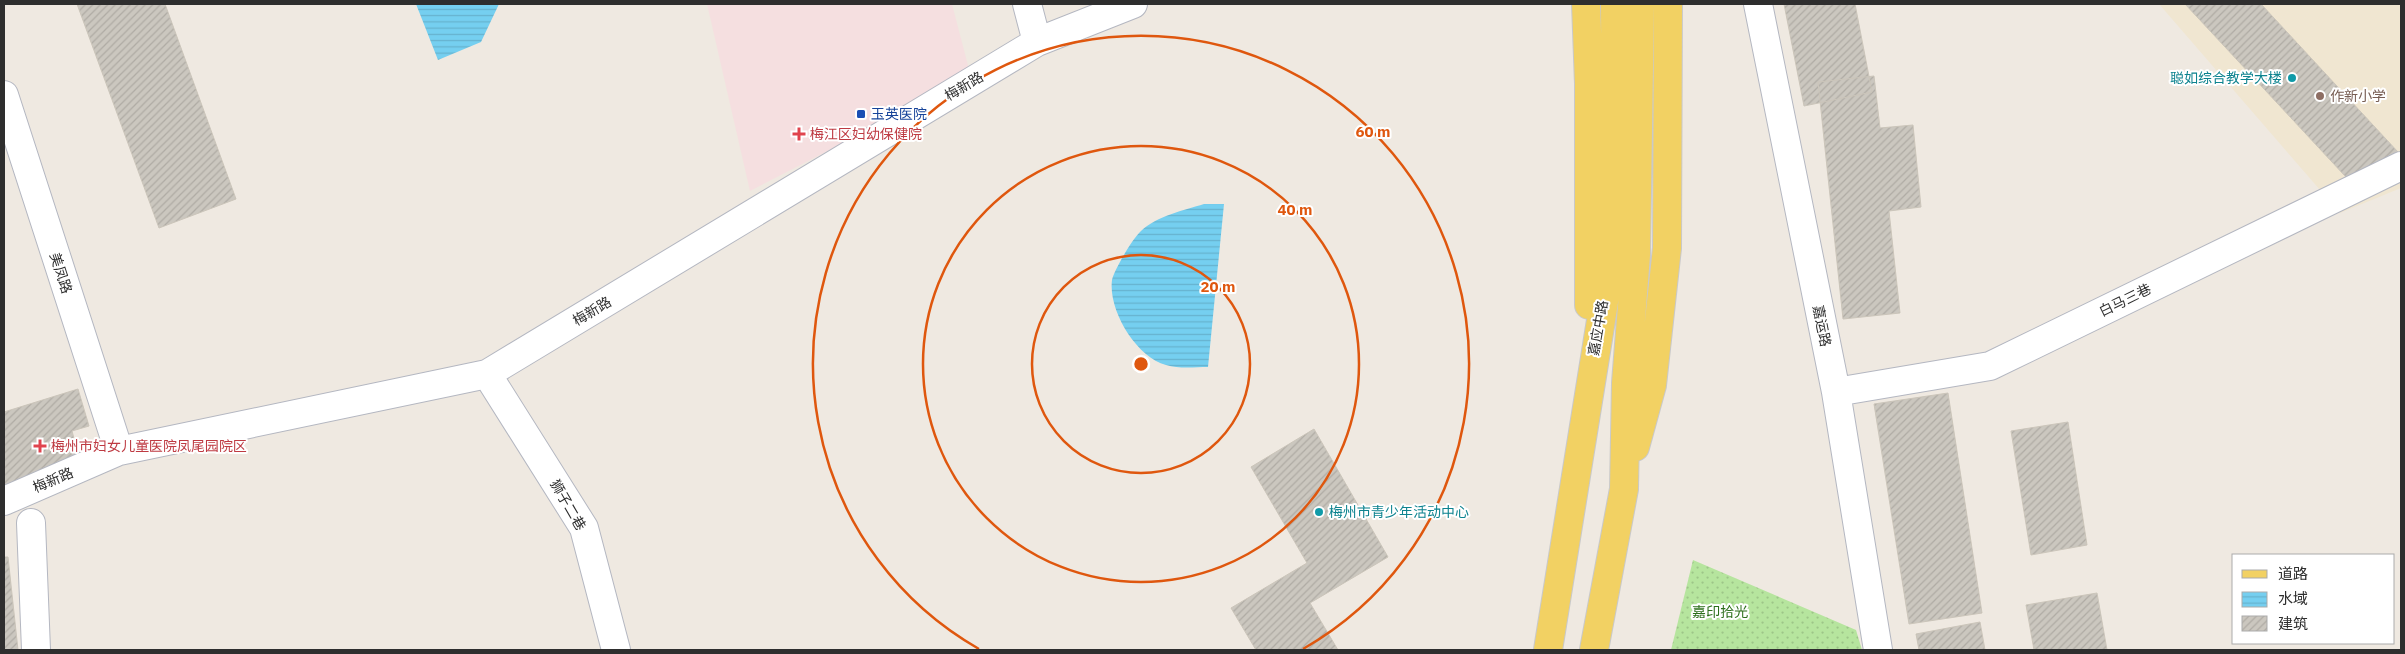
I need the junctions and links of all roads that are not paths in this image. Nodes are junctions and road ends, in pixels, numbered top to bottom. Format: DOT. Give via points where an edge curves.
graph roads {
  1 [pos="1027,4"];
  2 [pos="1133,4"];
  3 [pos="1586,4"];
  4 [pos="1615,4"];
  5 [pos="1640,4"];
  6 [pos="1668,4"];
  7 [pos="1758,4"];
  8 [pos="1037,42"];
  9 [pos="4,94"];
  10 [pos="2401,166"];
  11 [pos="487,374"];
  12 [pos="1590,382"];
  13 [pos="1836,392"];
  14 [pos="119,451"];
  15 [pos="1624,489"];
  16 [pos="4,500"];
  17 [pos="31,523"];
  18 [pos="36,650"];
  19 [pos="616,650"];
  20 [pos="1548,650"];
  21 [pos="1594,650"];
  22 [pos="1878,650"];
  1 -- 8 [label="street"];
  2 -- 8 [label="street, 梅新路"];
  3 -- 12 [label="main road"];
  4 -- 12 [label="main road, 嘉应中路" via="1616,227"];
  5 -- 15 [label="main road" via="1636,255 1626,383"];
  6 -- 15 [label="main road" via="1667,248 1652,385"];
  7 -- 13 [label="street, 嘉运路"];
  8 -- 11 [label="street, 梅新路"];
  9 -- 14 [label="street, 美凤路"];
  10 -- 13 [label="street, 白马三巷" via="1990,366"];
  11 -- 14 [label="street, 梅新路"];
  11 -- 19 [label="street, 狮子二巷" via="584,528"];
  12 -- 20 [label="main road, 嘉应中路"];
  13 -- 22 [label="street, 嘉运路"];
  14 -- 16 [label="street, 梅新路"];
  15 -- 21 [label="main road"];
  17 -- 18 [label="street"];
}
